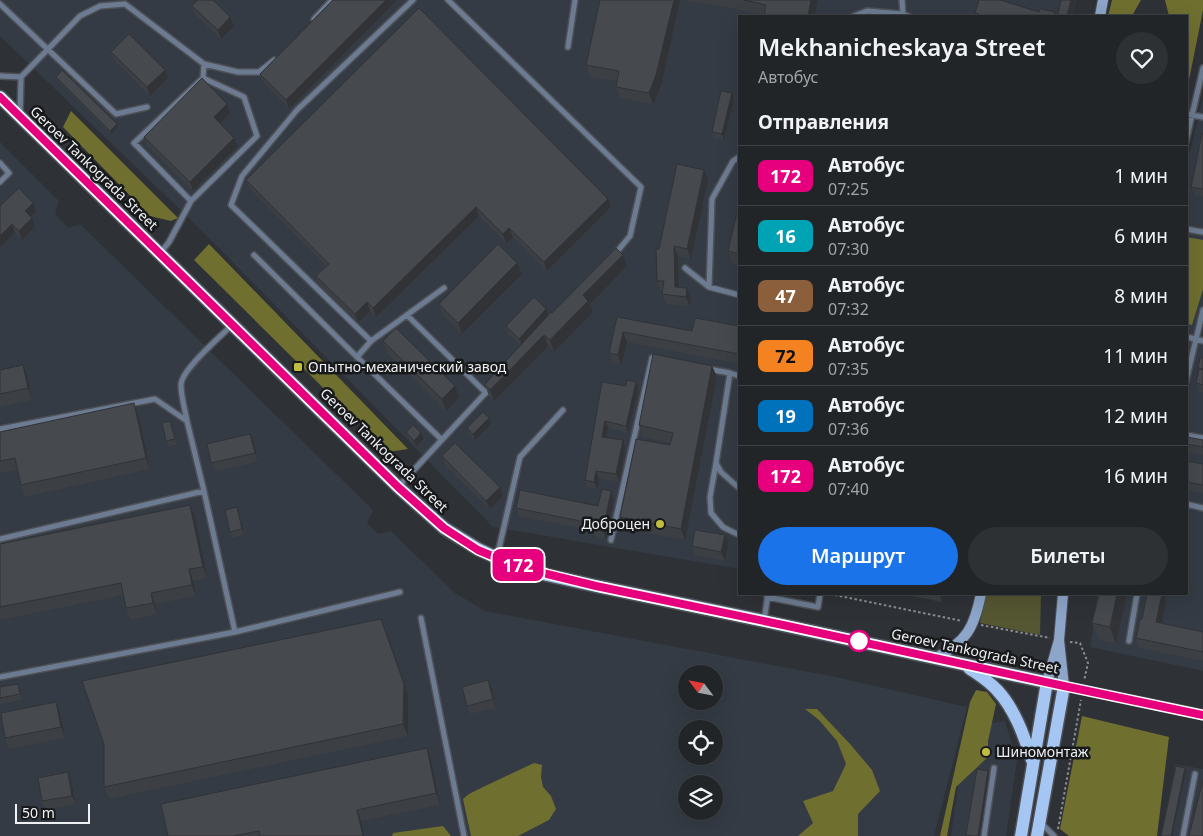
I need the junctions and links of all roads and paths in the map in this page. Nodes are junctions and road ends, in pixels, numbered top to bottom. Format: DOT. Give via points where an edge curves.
graph roads {
  1 [pos="332,0"];
  2 [pos="413,0"];
  3 [pos="448,0"];
  4 [pos="575,0"];
  5 [pos="902,0"];
  6 [pos="1104,0"];
  7 [pos="0,4"];
  8 [pos="856,15"];
  9 [pos="906,15"];
  10 [pos="1100,15"];
  11 [pos="307,26"];
  12 [pos="568,47"];
  13 [pos="47,50"];
  14 [pos="276,59"];
  15 [pos="204,64"];
  16 [pos="1203,68"];
  17 [pos="0,76"];
  18 [pos="21,77"];
  19 [pos="203,78"];
  20 [pos="0,97"];
  21 [pos="147,107"];
  22 [pos="1189,114"];
  23 [pos="20,117"];
  24 [pos="1203,117"];
  25 [pos="738,158"];
  26 [pos="0,163"];
  27 [pos="0,182"];
  28 [pos="191,201"];
  29 [pos="1188,229"];
  30 [pos="1203,232"];
  31 [pos="159,254"];
  32 [pos="254,255"];
  33 [pos="610,259"];
  34 [pos="685,268"];
  35 [pos="708,287"];
  36 [pos="444,288"];
  37 [pos="738,296"];
  38 [pos="1203,310"];
  39 [pos="407,315"];
  40 [pos="232,325"];
  41 [pos="1188,337"];
  42 [pos="1196,339"];
  43 [pos="371,341"];
  44 [pos="1203,341"];
  45 [pos="357,358"];
  46 [pos="661,360"];
  47 [pos="700,368"];
  48 [pos="730,373"];
  49 [pos="1188,373"];
  50 [pos="738,376"];
  51 [pos="492,386"];
  52 [pos="486,393"];
  53 [pos="562,410"];
  54 [pos="187,421"];
  55 [pos="0,429"];
  56 [pos="1188,434"];
  57 [pos="1203,438"];
  58 [pos="442,440"];
  59 [pos="716,463"];
  60 [pos="398,487"];
  61 [pos="738,487"];
  62 [pos="204,491"];
  63 [pos="1188,504"];
  64 [pos="1203,508"];
  65 [pos="738,534"];
  66 [pos="0,539"];
  67 [pos="611,540"];
  68 [pos="497,558"];
  69 [pos="400,592"];
  70 [pos="820,595"];
  71 [pos="835,595"];
  72 [pos="981,595"];
  73 [pos="1063,595"];
  74 [pos="1138,595"];
  75 [pos="767,596"];
  76 [pos="421,618"];
  77 [pos="764,621"];
  78 [pos="973,624"];
  79 [pos="235,632"];
  80 [pos="1059,640"];
  81 [pos="1129,641"];
  82 [pos="936,658"];
  83 [pos="960,663"];
  84 [pos="0,677"];
  85 [pos="1047,682"];
  86 [pos="1064,686"];
  87 [pos="1082,690"];
  88 [pos="1203,715"];
  89 [pos="1033,763"];
  90 [pos="994,768"];
  91 [pos="1195,774"];
  92 [pos="1040,822"];
  93 [pos="464,836"];
  94 [pos="984,836"];
  95 [pos="1021,836"];
  96 [pos="1038,836"];
  97 [pos="1055,836"];
  98 [pos="1183,836"];
  1 -- 11 [label="lane"];
  2 -- 43 [label="lane" via="297,110 242,176 231,206"];
  3 -- 33 [label="lane" via="641,187 630,236"];
  4 -- 12 [label="lane"];
  5 -- 9 [label="lane"];
  6 -- 10 [label="street"];
  7 -- 13 [label="lane"];
  8 -- 9 [label="lane" via="866,11"];
  13 -- 15 [label="lane" via="80,16 100,6 125,4"];
  13 -- 18 [label="lane"];
  13 -- 21 [label="lane" via="116,114"];
  14 -- 15 [label="lane" via="258,72 238,72"];
  15 -- 19 [label="lane"];
  16 -- 22 [label="lane"];
  17 -- 18 [label="lane"];
  18 -- 23 [label="lane"];
  19 -- 28 [label="lane" via="134,143"];
  19 -- 28 [label="lane" via="244,97 257,136"];
  20 -- 23 [label="main road, Geroev Tankograda Street"];
  22 -- 24 [label="lane"];
  23 -- 31 [label="main road, Geroev Tankograda Street"];
  25 -- 35 [label="lane" via="733,161 712,199"];
  26 -- 27 [label="lane" via="9,173"];
  28 -- 31 [label="lane"];
  29 -- 30 [label="lane"];
  31 -- 40 [label="main road, Geroev Tankograda Street"];
  32 -- 45 [label="lane"];
  34 -- 35 [label="lane"];
  35 -- 37 [label="lane"];
  36 -- 39 [label="lane"];
  38 -- 42 [label="lane"];
  39 -- 43 [label="lane"];
  39 -- 52 [label="lane"];
  40 -- 54 [label="lane" via="190,366 184,377 181,384"];
  40 -- 60 [label="main road, Geroev Tankograda Street"];
  41 -- 42 [label="lane"];
  42 -- 44 [label="lane"];
  42 -- 49 [label="lane"];
  43 -- 45 [label="lane"];
  45 -- 58 [label="lane"];
  46 -- 67 [label="lane" via="652,358"];
  47 -- 48 [label="lane"];
  48 -- 50 [label="lane"];
  48 -- 59 [label="lane"];
  51 -- 52 [label="lane"];
  52 -- 58 [label="lane"];
  53 -- 68 [label="lane" via="520,457"];
  54 -- 55 [label="lane" via="155,399"];
  54 -- 62 [label="lane"];
  56 -- 57 [label="lane"];
  58 -- 60 [label="lane"];
  59 -- 61 [label="lane"];
  59 -- 65 [label="lane" via="710,498 712,513 723,527"];
  60 -- 68 [label="main road, Geroev Tankograda Street" via="444,528"];
  62 -- 66 [label="lane"];
  62 -- 79 [label="lane"];
  63 -- 64 [label="lane"];
  68 -- 77 [label="main road, Geroev Tankograda Street" via="596,586"];
  69 -- 79 [label="lane"];
  70 -- 75 [label="lane" via="818,607"];
  71 -- 78 [label="path"];
  72 -- 78 [label="street"];
  73 -- 80 [label="street"];
  74 -- 81 [label="lane"];
  75 -- 77 [label="lane"];
  76 -- 93 [label="lane"];
  77 -- 82 [label="main road, Geroev Tankograda Street"];
  78 -- 80 [label="path"];
  78 -- 82 [label="street" via="952,649"];
  79 -- 84 [label="lane"];
  80 -- 85 [label="street"];
  80 -- 86 [label="street"];
  80 -- 87 [label="path" via="1080,644 1088,663"];
  82 -- 83 [label="main road, Geroev Tankograda Street"];
  83 -- 85 [label="main road, Geroev Tankograda Street"];
  83 -- 89 [label="main road" via="984,678 1007,702"];
  85 -- 86 [label="main road, Geroev Tankograda Street"];
  85 -- 89 [label="main road"];
  86 -- 87 [label="street, Geroev Tankograda Street"];
  86 -- 92 [label="main road"];
  87 -- 88 [label="street, Geroev Tankograda Street"];
  87 -- 97 [label="path"];
  89 -- 95 [label="main road"];
  90 -- 94 [label="lane"];
  91 -- 98 [label="lane"];
  92 -- 96 [label="main road"];
  92 -- 97 [label="lane"];
}
